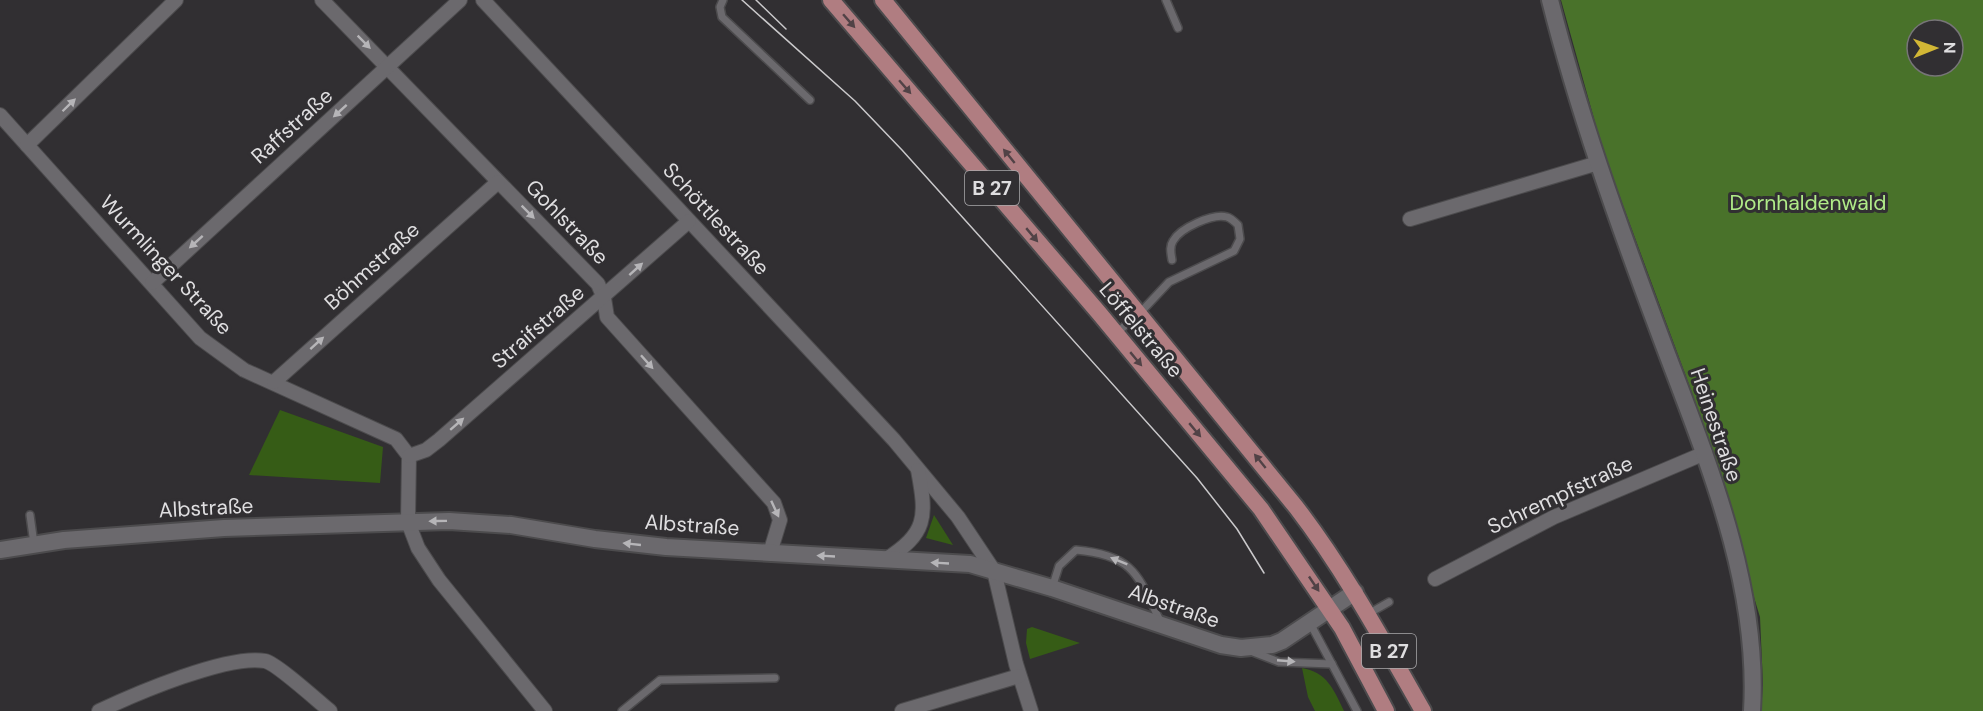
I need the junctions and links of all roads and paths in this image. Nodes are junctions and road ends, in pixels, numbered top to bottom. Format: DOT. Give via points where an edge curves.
graph roads {
  1 [pos="176,0"];
  2 [pos="322,0"];
  3 [pos="460,0"];
  4 [pos="483,0"];
  5 [pos="723,0"];
  6 [pos="831,0"];
  7 [pos="883,0"];
  8 [pos="1166,0"];
  9 [pos="1550,0"];
  10 [pos="1178,28"];
  11 [pos="388,67"];
  12 [pos="810,100"];
  13 [pos="0,115"];
  14 [pos="27,145"];
  15 [pos="1598,163"];
  16 [pos="498,182"];
  17 [pos="1410,219"];
  18 [pos="689,221"];
  19 [pos="1172,260"];
  20 [pos="152,283"];
  21 [pos="604,298"];
  22 [pos="1139,314"];
  23 [pos="1115,334"];
  24 [pos="274,382"];
  25 [pos="1705,453"];
  26 [pos="409,456"];
  27 [pos="917,468"];
  28 [pos="30,515"];
  29 [pos="408,522"];
  30 [pos="34,544"];
  31 [pos="0,550"];
  32 [pos="770,553"];
  33 [pos="885,560"];
  34 [pos="994,571"];
  35 [pos="1435,579"];
  36 [pos="1052,588"];
  37 [pos="1356,592"];
  38 [pos="1389,602"];
  39 [pos="1330,609"];
  40 [pos="1368,614"];
  41 [pos="1310,623"];
  42 [pos="1162,625"];
  43 [pos="1241,648"];
  44 [pos="1332,664"];
  45 [pos="1019,676"];
  46 [pos="775,678"];
  47 [pos="124,706"];
  48 [pos="99,711"];
  49 [pos="330,711"];
  50 [pos="545,711"];
  51 [pos="622,711"];
  52 [pos="902,711"];
  53 [pos="1031,711"];
  54 [pos="1357,711"];
  55 [pos="1386,711"];
  56 [pos="1423,711"];
  57 [pos="1752,711"];
  14 -- 1 [label="street, one-way"];
  2 -- 11 [label="street, Gohlstraße, one-way"];
  3 -- 11 [label="street, Raffstraße"];
  4 -- 18 [label="street, Schöttlestraße"];
  5 -- 12 [label="lane" via="722,17"];
  6 -- 23 [label="main road, Löffelstraße / B 27, one-way"];
  22 -- 7 [label="main road, Löffelstraße / B 27, one-way"];
  8 -- 10 [label="lane"];
  9 -- 15 [label="street, Heinestraße"];
  11 -- 16 [label="street, Gohlstraße"];
  11 -- 20 [label="street, Raffstraße, one-way"];
  13 -- 14 [label="street, Wurmlinger Straße"];
  14 -- 20 [label="street, Wurmlinger Straße"];
  15 -- 17 [label="street"];
  15 -- 25 [label="street, Heinestraße"];
  16 -- 21 [label="street, Gohlstraße, one-way" via="598,284"];
  24 -- 16 [label="street, Böhmstraße, one-way"];
  21 -- 18 [label="street, Straifstraße, one-way"];
  18 -- 27 [label="street, Schöttlestraße"];
  19 -- 22 [label="lane" via="1173,240 1182,231 1218,216 1229,217 1238,225 1240,239 1234,251 1169,282"];
  20 -- 24 [label="street, Wurmlinger Straße" via="200,338 244,370"];
  26 -- 21 [label="street, Straifstraße, one-way" via="439,440"];
  21 -- 32 [label="street, Gohlstraße, one-way" via="607,316 774,503 780,520"];
  22 -- 23 [label="lane"];
  37 -- 22 [label="main road, Löffelstraße / B 27, one-way" via="1296,507"];
  23 -- 39 [label="main road, Löffelstraße / B 27, one-way" via="1261,509"];
  24 -- 26 [label="street, Wurmlinger Straße" via="396,439"];
  25 -- 35 [label="street, Schrempfstraße" via="1554,517"];
  25 -- 57 [label="street, Heinestraße" via="1740,580 1751,655"];
  26 -- 29 [label="street"];
  27 -- 33 [label="street, Schöttlestraße" via="924,499 920,528 914,539"];
  27 -- 34 [label="street, Schöttlestraße"];
  28 -- 30 [label="lane"];
  29 -- 30 [label="street, Albstraße" via="224,528"];
  32 -- 29 [label="street, Albstraße, one-way" via="666,548 511,525"];
  29 -- 50 [label="street" via="418,548 439,580"];
  30 -- 31 [label="street, Albstraße"];
  33 -- 32 [label="street, Albstraße, one-way"];
  34 -- 33 [label="street, Albstraße, one-way" via="970,564"];
  34 -- 36 [label="street, Albstraße"];
  34 -- 45 [label="street"];
  36 -- 42 [label="street, Albstraße"];
  42 -- 36 [label="lane, one-way" via="1130,566 1095,552 1076,550 1059,566"];
  37 -- 39 [label="street, Albstraße"];
  37 -- 40 [label="main road, Löffelstraße / B 27"];
  38 -- 40 [label="lane"];
  39 -- 41 [label="street, Albstraße"];
  39 -- 55 [label="main road, Löffelstraße / B 27"];
  40 -- 56 [label="main road, Löffelstraße / B 27"];
  41 -- 43 [label="street, Albstraße" via="1272,645"];
  41 -- 44 [label="lane"];
  42 -- 43 [label="street, Albstraße" via="1199,639"];
  43 -- 44 [label="lane, one-way" via="1280,662"];
  44 -- 54 [label="lane"];
  45 -- 52 [label="street"];
  45 -- 53 [label="street"];
  46 -- 51 [label="lane" via="660,680"];
  47 -- 48 [label="street"];
  47 -- 49 [label="street" via="236,661 267,661"];
}
